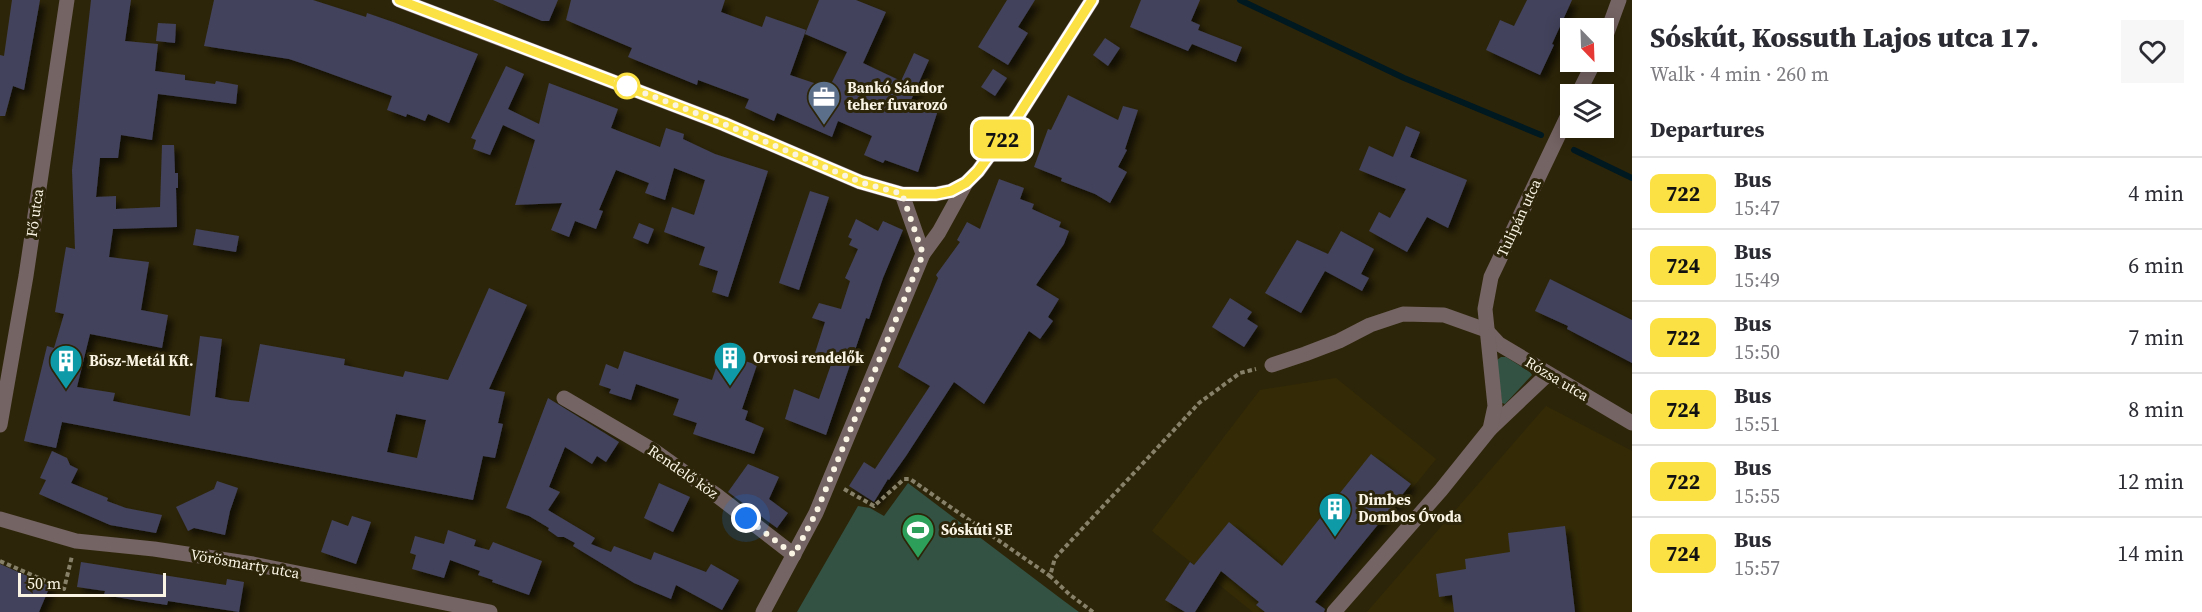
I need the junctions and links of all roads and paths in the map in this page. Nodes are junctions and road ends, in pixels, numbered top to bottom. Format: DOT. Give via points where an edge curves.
graph roads {
  1 [pos="68,0"];
  2 [pos="399,0"];
  3 [pos="1092,0"];
  4 [pos="1619,0"];
  5 [pos="1612,18"];
  6 [pos="1560,132"];
  7 [pos="966,183"];
  8 [pos="902,194"];
  9 [pos="923,254"];
  10 [pos="1486,330"];
  11 [pos="1272,364"];
  12 [pos="1548,374"];
  13 [pos="564,398"];
  14 [pos="1632,423"];
  15 [pos="0,425"];
  16 [pos="1490,429"];
  17 [pos="829,482"];
  18 [pos="0,519"];
  19 [pos="76,541"];
  20 [pos="794,555"];
  21 [pos="0,561"];
  22 [pos="1050,576"];
  23 [pos="490,612"];
  24 [pos="763,612"];
  25 [pos="1093,612"];
  26 [pos="1334,612"];
  1 -- 15 [label="street, Fő utca"];
  2 -- 8 [label="street" via="724,124 860,182"];
  3 -- 7 [label="street" via="1018,116"];
  4 -- 5 [label="street"];
  6 -- 10 [label="street, Tulipán utca" via="1491,277"];
  7 -- 8 [label="street" via="936,194"];
  7 -- 9 [label="street"];
  8 -- 9 [label="street"];
  9 -- 17 [label="street"];
  10 -- 11 [label="street" via="1444,315 1403,314"];
  10 -- 12 [label="street, Rózsa utca" via="1499,344"];
  10 -- 16 [label="street, Tulipán utca" via="1494,397"];
  11 -- 22 [label="path" via="1240,373 1199,403 1055,558"];
  12 -- 14 [label="street, Rózsa utca"];
  12 -- 16 [label="street"];
  13 -- 20 [label="street, Rendelő köz" via="656,452"];
  16 -- 26 [label="street"];
  17 -- 20 [label="street"];
  17 -- 22 [label="path" via="874,506 904,479 910,479"];
  18 -- 19 [label="street, Vörösmarty utca"];
  19 -- 21 [label="path" via="64,589"];
  19 -- 23 [label="street, Vörösmarty utca" via="254,564"];
  20 -- 24 [label="street"];
  22 -- 25 [label="path"];
}
